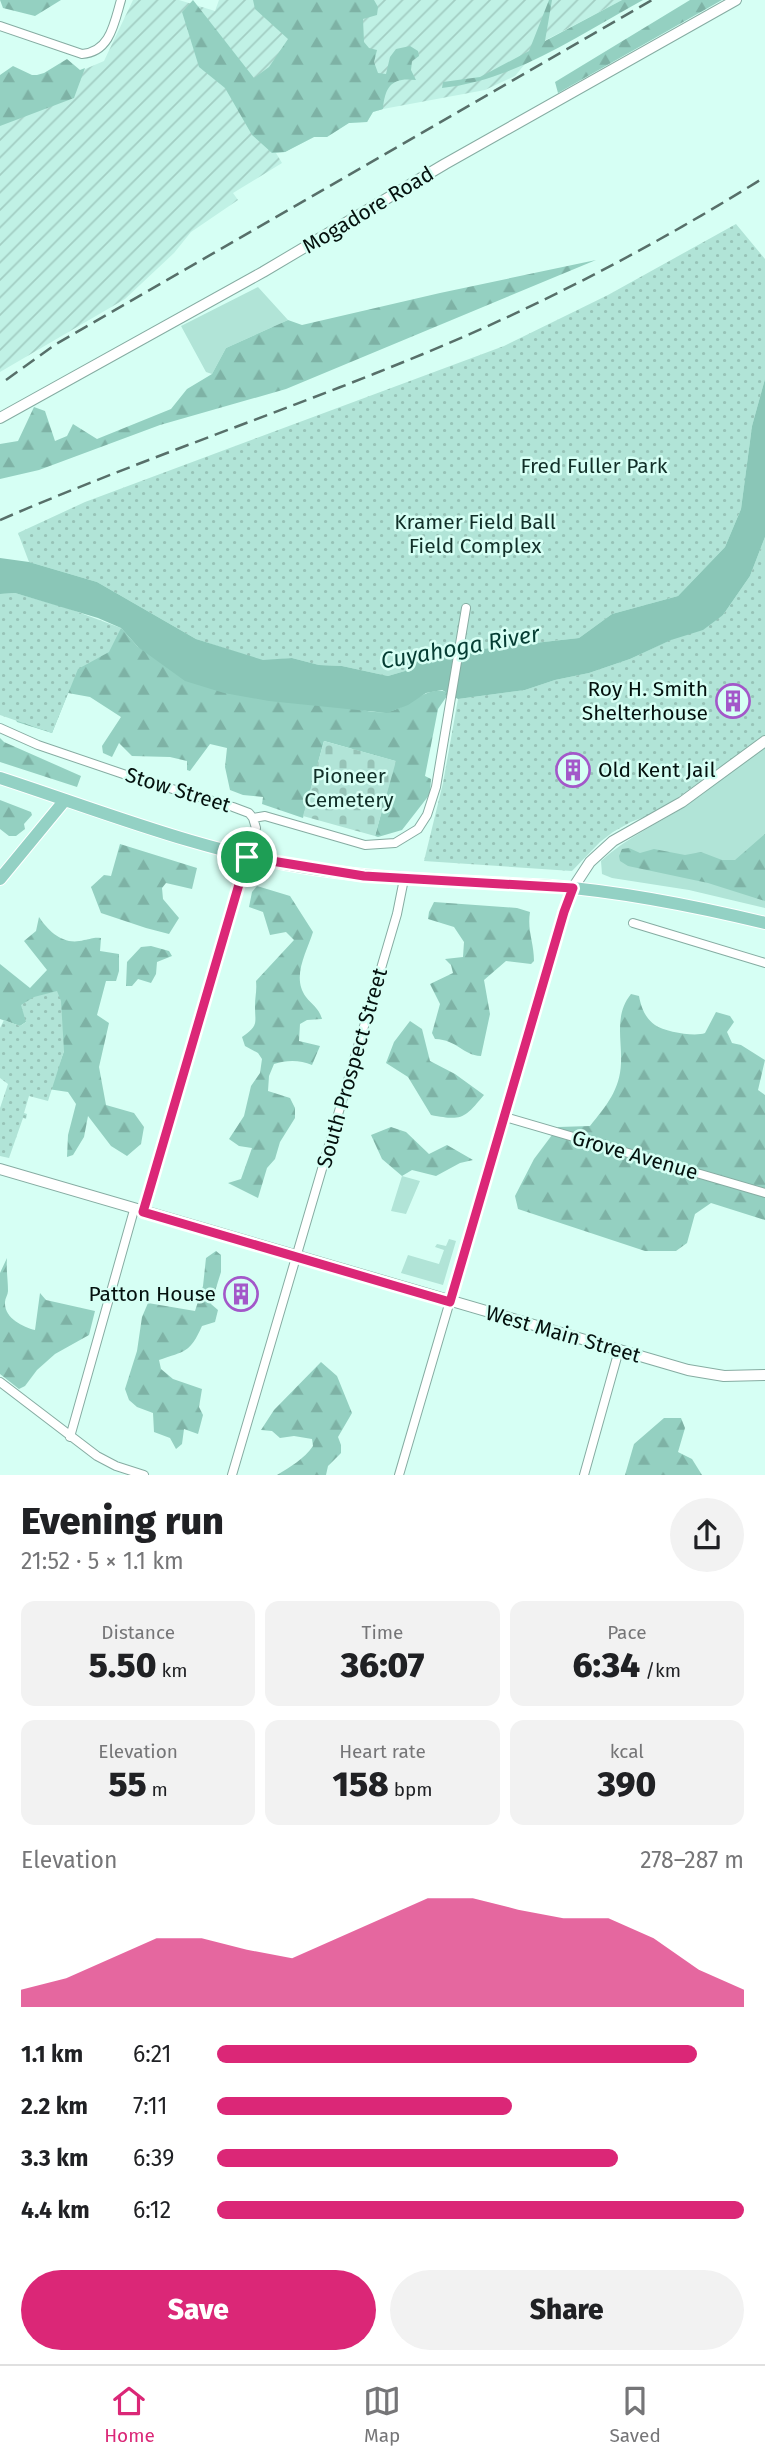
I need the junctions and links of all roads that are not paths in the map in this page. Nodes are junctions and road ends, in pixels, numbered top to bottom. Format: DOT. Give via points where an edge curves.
graph roads {
  1 [pos="121,0"];
  2 [pos="736,0"];
  3 [pos="0,26"];
  4 [pos="0,418"];
  5 [pos="466,608"];
  6 [pos="0,729"];
  7 [pos="765,741"];
  8 [pos="0,778"];
  9 [pos="65,800"];
  10 [pos="253,818"];
  11 [pos="247,857"];
  12 [pos="0,879"];
  13 [pos="404,879"];
  14 [pos="573,888"];
  15 [pos="633,923"];
  16 [pos="765,923"];
  17 [pos="765,963"];
  18 [pos="505,1117"];
  19 [pos="0,1169"];
  20 [pos="765,1193"];
  21 [pos="139,1211"];
  22 [pos="297,1256"];
  23 [pos="450,1302"];
  24 [pos="619,1350"];
  25 [pos="765,1375"];
  26 [pos="0,1382"];
  27 [pos="70,1437"];
  28 [pos="144,1475"];
  29 [pos="232,1475"];
  30 [pos="398,1475"];
  31 [pos="584,1475"];
  1 -- 3 [label="street" via="108,39 94,53 82,54"];
  2 -- 4 [label="street, Mogadore Road"];
  5 -- 10 [label="street, Stow Street" via="432,804 418,829 387,845 365,845 269,817"];
  6 -- 10 [label="street, Stow Street" via="38,746 233,807"];
  7 -- 14 [label="street" via="682,802 613,841 590,862"];
  8 -- 9 [label="main road"];
  9 -- 11 [label="main road"];
  9 -- 12 [label="main road"];
  10 -- 11 [label="street" via="256,828"];
  11 -- 13 [label="main road"];
  11 -- 21 [label="street"];
  13 -- 14 [label="main road"];
  13 -- 22 [label="street, South Prospect Street"];
  14 -- 16 [label="main road" via="667,901"];
  14 -- 18 [label="street"];
  15 -- 17 [label="street"];
  18 -- 20 [label="street, Grove Avenue"];
  18 -- 23 [label="street"];
  19 -- 21 [label="street, West Main Street"];
  21 -- 22 [label="street, West Main Street"];
  21 -- 27 [label="street"];
  22 -- 23 [label="street, West Main Street"];
  22 -- 29 [label="street, South Prospect Street"];
  23 -- 24 [label="street, West Main Street"];
  23 -- 30 [label="street"];
  24 -- 25 [label="street, West Main Street" via="706,1374"];
  24 -- 31 [label="street"];
  26 -- 27 [label="street"];
  27 -- 28 [label="street" via="106,1462"];
}
